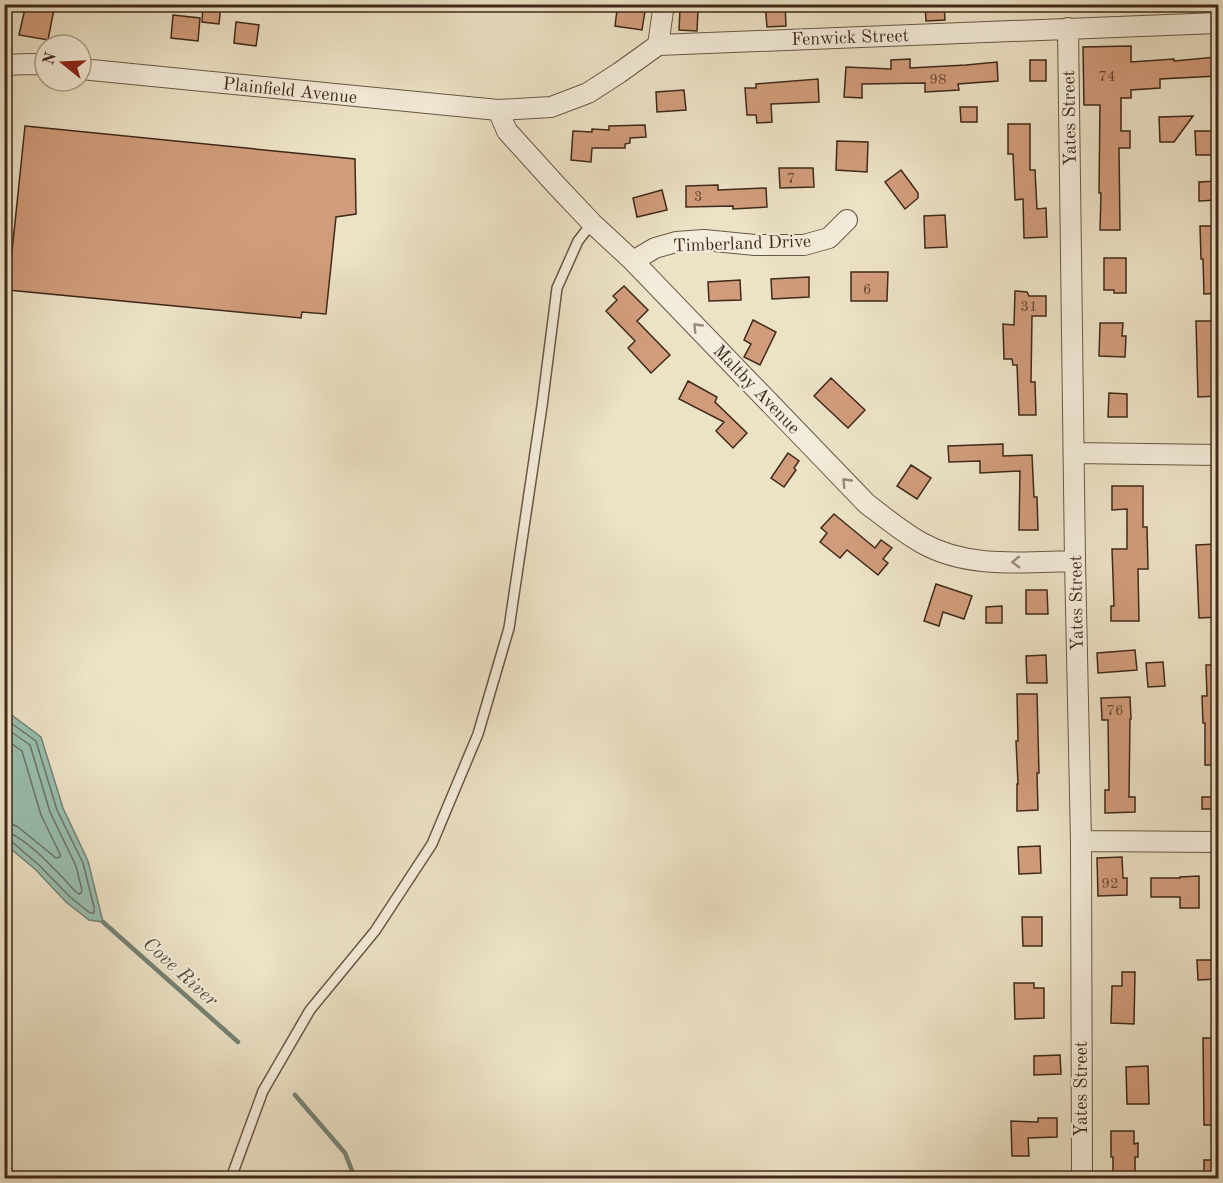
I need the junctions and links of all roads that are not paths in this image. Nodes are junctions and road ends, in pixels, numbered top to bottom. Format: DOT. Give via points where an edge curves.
graph roads {
  1 [pos="664,4"];
  2 [pos="1218,23"];
  3 [pos="1068,28"];
  4 [pos="658,45"];
  5 [pos="33,64"];
  6 [pos="4,65"];
  7 [pos="93,70"];
  8 [pos="498,110"];
  9 [pos="847,220"];
  10 [pos="592,224"];
  11 [pos="633,261"];
  12 [pos="1074,453"];
  13 [pos="1218,455"];
  14 [pos="1075,561"];
  15 [pos="1081,841"];
  16 [pos="1218,842"];
  17 [pos="231,1179"];
  18 [pos="1082,1179"];
  1 -- 4 [label="street"];
  2 -- 3 [label="street, Fenwick Street"];
  3 -- 4 [label="street, Fenwick Street"];
  3 -- 12 [label="street, Yates Street"];
  4 -- 8 [label="street" via="588,93 550,107"];
  5 -- 6 [label="street"];
  7 -- 8 [label="street, Plainfield Avenue"];
  8 -- 10 [label="street, Maltby Avenue" via="507,130"];
  9 -- 11 [label="street, Timberland Drive" via="829,238 804,245 676,242"];
  10 -- 11 [label="street, Maltby Avenue"];
  10 -- 17 [label="lane" via="578,242 557,288 509,628 478,734 432,844 375,931 310,1010 262,1091"];
  14 -- 11 [label="street, Maltby Avenue, one-way" via="966,559 940,552 892,523 866,502"];
  12 -- 13 [label="street"];
  12 -- 14 [label="street, Yates Street"];
  14 -- 15 [label="street, Yates Street"];
  15 -- 16 [label="street"];
  15 -- 18 [label="street, Yates Street"];
}
